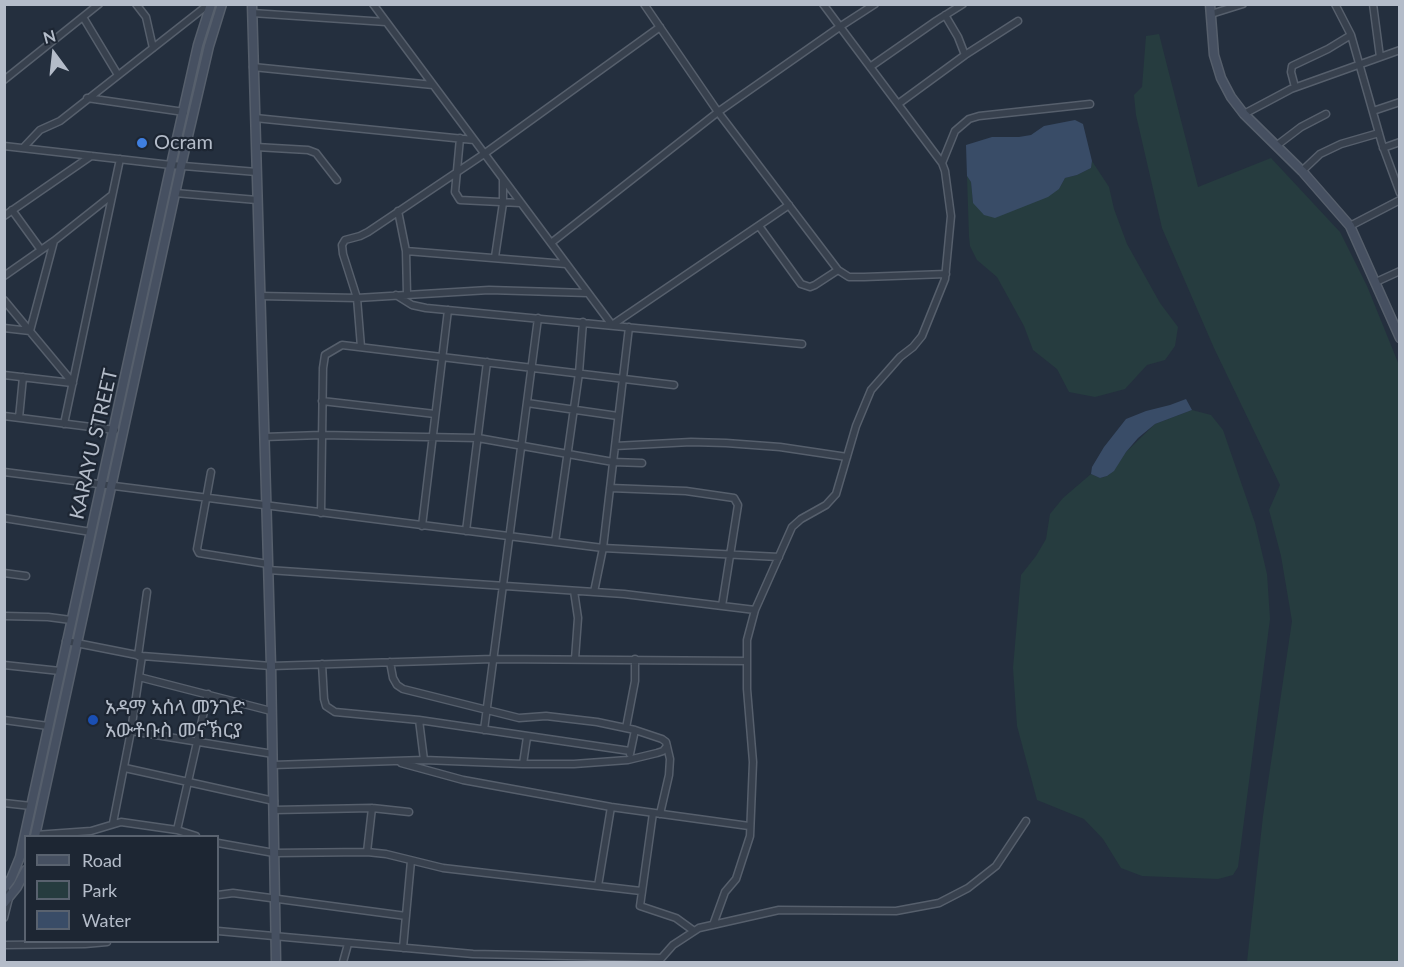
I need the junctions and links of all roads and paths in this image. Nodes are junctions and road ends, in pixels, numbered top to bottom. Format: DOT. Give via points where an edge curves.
graph roads {
  1 [pos="99,4"];
  2 [pos="136,4"];
  3 [pos="210,4"];
  4 [pos="222,4"];
  5 [pos="373,4"];
  6 [pos="644,4"];
  7 [pos="823,4"];
  8 [pos="875,4"];
  9 [pos="963,4"];
  10 [pos="1210,4"];
  11 [pos="1243,4"];
  12 [pos="1335,4"];
  13 [pos="1373,4"];
  14 [pos="252,9"];
  15 [pos="1211,14"];
  16 [pos="945,15"];
  17 [pos="83,17"];
  18 [pos="1018,21"];
  19 [pos="386,22"];
  20 [pos="841,26"];
  21 [pos="660,27"];
  22 [pos="1351,35"];
  23 [pos="153,48"];
  24 [pos="1400,50"];
  25 [pos="965,55"];
  26 [pos="1380,57"];
  27 [pos="1360,64"];
  28 [pos="253,67"];
  29 [pos="870,67"];
  30 [pos="118,75"];
  31 [pos="4,80"];
  32 [pos="433,85"];
  33 [pos="1295,87"];
  34 [pos="87,98"];
  35 [pos="1400,102"];
  36 [pos="898,104"];
  37 [pos="1090,104"];
  38 [pos="1373,111"];
  39 [pos="184,112"];
  40 [pos="718,112"];
  41 [pos="1244,114"];
  42 [pos="1326,114"];
  43 [pos="255,118"];
  44 [pos="1379,133"];
  45 [pos="460,138"];
  46 [pos="474,140"];
  47 [pos="1400,142"];
  48 [pos="1276,146"];
  49 [pos="6,147"];
  50 [pos="256,147"];
  51 [pos="23,148"];
  52 [pos="1383,148"];
  53 [pos="484,154"];
  54 [pos="92,156"];
  55 [pos="120,159"];
  56 [pos="942,163"];
  57 [pos="176,165"];
  58 [pos="457,171"];
  59 [pos="1302,171"];
  60 [pos="256,172"];
  61 [pos="503,178"];
  62 [pos="337,180"];
  63 [pos="175,193"];
  64 [pos="1400,193"];
  65 [pos="112,195"];
  66 [pos="257,200"];
  67 [pos="1400,200"];
  68 [pos="520,202"];
  69 [pos="503,203"];
  70 [pos="789,205"];
  71 [pos="12,210"];
  72 [pos="398,211"];
  73 [pos="4,216"];
  74 [pos="759,226"];
  75 [pos="1350,226"];
  76 [pos="54,241"];
  77 [pos="551,243"];
  78 [pos="40,250"];
  79 [pos="406,251"];
  80 [pos="495,257"];
  81 [pos="566,264"];
  82 [pos="838,270"];
  83 [pos="1400,271"];
  84 [pos="946,274"];
  85 [pos="4,276"];
  86 [pos="1376,282"];
  87 [pos="588,293"];
  88 [pos="407,294"];
  89 [pos="396,295"];
  90 [pos="260,296"];
  91 [pos="357,298"];
  92 [pos="4,300"];
  93 [pos="448,310"];
  94 [pos="538,318"];
  95 [pos="1396,318"];
  96 [pos="583,322"];
  97 [pos="612,325"];
  98 [pos="629,327"];
  99 [pos="4,328"];
  100 [pos="30,332"];
  101 [pos="1400,338"];
  102 [pos="802,344"];
  103 [pos="361,347"];
  104 [pos="442,357"];
  105 [pos="487,362"];
  106 [pos="532,367"];
  107 [pos="579,373"];
  108 [pos="4,375"];
  109 [pos="23,377"];
  110 [pos="623,378"];
  111 [pos="73,383"];
  112 [pos="674,385"];
  113 [pos="322,402"];
  114 [pos="527,403"];
  115 [pos="573,409"];
  116 [pos="435,414"];
  117 [pos="4,416"];
  118 [pos="618,416"];
  119 [pos="19,418"];
  120 [pos="64,423"];
  121 [pos="114,430"];
  122 [pos="321,435"];
  123 [pos="264,437"];
  124 [pos="433,437"];
  125 [pos="478,438"];
  126 [pos="522,446"];
  127 [pos="615,446"];
  128 [pos="566,455"];
  129 [pos="847,457"];
  130 [pos="613,462"];
  131 [pos="642,463"];
  132 [pos="4,472"];
  133 [pos="211,472"];
  134 [pos="101,485"];
  135 [pos="111,486"];
  136 [pos="610,488"];
  137 [pos="206,499"];
  138 [pos="266,506"];
  139 [pos="321,513"];
  140 [pos="4,518"];
  141 [pos="422,526"];
  142 [pos="466,531"];
  143 [pos="91,532"];
  144 [pos="509,536"];
  145 [pos="555,542"];
  146 [pos="603,548"];
  147 [pos="729,555"];
  148 [pos="779,557"];
  149 [pos="268,567"];
  150 [pos="4,573"];
  151 [pos="26,576"];
  152 [pos="502,586"];
  153 [pos="574,591"];
  154 [pos="147,592"];
  155 [pos="594,592"];
  156 [pos="722,606"];
  157 [pos="755,610"];
  158 [pos="4,616"];
  159 [pos="71,620"];
  160 [pos="66,641"];
  161 [pos="78,644"];
  162 [pos="140,656"];
  163 [pos="493,659"];
  164 [pos="575,659"];
  165 [pos="635,659"];
  166 [pos="747,661"];
  167 [pos="390,662"];
  168 [pos="322,664"];
  169 [pos="4,665"];
  170 [pos="271,666"];
  171 [pos="60,671"];
  172 [pos="139,677"];
  173 [pos="208,694"];
  174 [pos="487,710"];
  175 [pos="271,711"];
  176 [pos="4,720"];
  177 [pos="419,720"];
  178 [pos="48,726"];
  179 [pos="627,728"];
  180 [pos="484,730"];
  181 [pos="635,730"];
  182 [pos="131,731"];
  183 [pos="527,736"];
  184 [pos="196,742"];
  185 [pos="667,746"];
  186 [pos="630,751"];
  187 [pos="273,754"];
  188 [pos="424,760"];
  189 [pos="628,760"];
  190 [pos="394,761"];
  191 [pos="523,764"];
  192 [pos="273,765"];
  193 [pos="125,768"];
  194 [pos="187,782"];
  195 [pos="4,803"];
  196 [pos="274,805"];
  197 [pos="31,806"];
  198 [pos="611,807"];
  199 [pos="372,808"];
  200 [pos="409,812"];
  201 [pos="657,813"];
  202 [pos="1026,821"];
  203 [pos="113,823"];
  204 [pos="750,826"];
  205 [pos="177,830"];
  206 [pos="25,835"];
  207 [pos="35,835"];
  208 [pos="46,835"];
  209 [pos="191,835"];
  210 [pos="24,838"];
  211 [pos="219,843"];
  212 [pos="367,852"];
  213 [pos="274,854"];
  214 [pos="411,861"];
  215 [pos="24,874"];
  216 [pos="598,886"];
  217 [pos="5,888"];
  218 [pos="641,891"];
  219 [pos="219,895"];
  220 [pos="274,899"];
  221 [pos="7,901"];
  222 [pos="406,916"];
  223 [pos="4,918"];
  224 [pos="713,925"];
  225 [pos="219,931"];
  226 [pos="694,931"];
  227 [pos="276,938"];
  228 [pos="96,943"];
  229 [pos="348,944"];
  230 [pos="4,945"];
  231 [pos="404,948"];
  232 [pos="659,960"];
  233 [pos="276,963"];
  234 [pos="343,963"];
  1 -- 17 [label="street"];
  2 -- 23 [label="street" via="146,17"];
  3 -- 23 [label="street"];
  3 -- 39 [label="main road, KARAYU STREET"];
  4 -- 57 [label="main road, KARAYU STREET"];
  5 -- 19 [label="street"];
  6 -- 21 [label="street"];
  7 -- 20 [label="street"];
  8 -- 20 [label="street"];
  9 -- 16 [label="street"];
  10 -- 15 [label="main road"];
  11 -- 15 [label="street"];
  12 -- 22 [label="street"];
  13 -- 26 [label="street"];
  14 -- 19 [label="street"];
  14 -- 28 [label="main road"];
  15 -- 41 [label="main road" via="1214,55 1221,78"];
  16 -- 25 [label="street"];
  16 -- 29 [label="street"];
  17 -- 30 [label="street"];
  17 -- 31 [label="street"];
  18 -- 25 [label="street"];
  19 -- 32 [label="street"];
  20 -- 29 [label="street"];
  20 -- 40 [label="street"];
  21 -- 40 [label="street"];
  21 -- 53 [label="street"];
  22 -- 27 [label="street"];
  22 -- 33 [label="street" via="1292,66"];
  23 -- 30 [label="street"];
  24 -- 26 [label="street"];
  25 -- 36 [label="street"];
  26 -- 27 [label="street"];
  27 -- 33 [label="street"];
  27 -- 38 [label="street"];
  28 -- 32 [label="street"];
  28 -- 43 [label="main road"];
  29 -- 36 [label="street"];
  30 -- 34 [label="street"];
  32 -- 46 [label="street"];
  33 -- 41 [label="street"];
  34 -- 39 [label="street"];
  34 -- 51 [label="street" via="40,130"];
  35 -- 38 [label="street"];
  36 -- 56 [label="street"];
  37 -- 56 [label="street" via="969,119 955,131"];
  38 -- 44 [label="street"];
  39 -- 57 [label="main road, KARAYU STREET"];
  40 -- 70 [label="street"];
  40 -- 77 [label="street"];
  41 -- 48 [label="main road"];
  42 -- 48 [label="street"];
  43 -- 45 [label="street"];
  43 -- 50 [label="main road"];
  44 -- 52 [label="street"];
  44 -- 59 [label="street" via="1320,154"];
  45 -- 46 [label="street"];
  45 -- 58 [label="street"];
  46 -- 53 [label="street"];
  47 -- 52 [label="street"];
  48 -- 59 [label="main road"];
  49 -- 51 [label="street"];
  50 -- 60 [label="main road"];
  50 -- 62 [label="street" via="316,153"];
  51 -- 54 [label="street"];
  52 -- 64 [label="street"];
  53 -- 58 [label="street"];
  53 -- 61 [label="street"];
  54 -- 55 [label="street"];
  54 -- 71 [label="street"];
  55 -- 57 [label="street"];
  55 -- 65 [label="street"];
  56 -- 84 [label="street" via="951,216"];
  57 -- 60 [label="street"];
  57 -- 63 [label="main road, KARAYU STREET"];
  57 -- 121 [label="main road, KARAYU STREET"];
  58 -- 69 [label="street" via="455,192 460,200"];
  58 -- 72 [label="street"];
  59 -- 75 [label="main road"];
  60 -- 66 [label="main road"];
  61 -- 68 [label="street"];
  61 -- 69 [label="street"];
  63 -- 66 [label="street"];
  63 -- 135 [label="main road, KARAYU STREET"];
  65 -- 76 [label="street"];
  65 -- 111 [label="street"];
  66 -- 90 [label="main road"];
  67 -- 75 [label="street"];
  68 -- 69 [label="street"];
  68 -- 77 [label="street"];
  69 -- 80 [label="street"];
  70 -- 74 [label="street"];
  70 -- 82 [label="street"];
  71 -- 73 [label="street"];
  71 -- 78 [label="street"];
  72 -- 79 [label="street"];
  72 -- 91 [label="street" via="360,236 345,240 342,246"];
  74 -- 82 [label="street" via="801,284 810,287"];
  74 -- 97 [label="street"];
  75 -- 86 [label="main road"];
  76 -- 78 [label="street"];
  76 -- 100 [label="street"];
  77 -- 81 [label="street"];
  78 -- 85 [label="street"];
  79 -- 80 [label="street"];
  79 -- 88 [label="street"];
  80 -- 81 [label="street"];
  81 -- 87 [label="street"];
  82 -- 84 [label="street" via="849,277"];
  83 -- 86 [label="street"];
  84 -- 129 [label="street" via="922,336 871,390"];
  86 -- 95 [label="main road"];
  87 -- 88 [label="street" via="489,290"];
  87 -- 97 [label="street"];
  88 -- 89 [label="street"];
  89 -- 91 [label="street"];
  89 -- 93 [label="street" via="412,305"];
  90 -- 91 [label="street"];
  90 -- 123 [label="main road"];
  91 -- 103 [label="street"];
  92 -- 100 [label="street"];
  93 -- 94 [label="street"];
  93 -- 104 [label="street"];
  94 -- 96 [label="street"];
  94 -- 106 [label="street"];
  95 -- 101 [label="main road"];
  96 -- 97 [label="street"];
  96 -- 107 [label="street"];
  97 -- 98 [label="street"];
  98 -- 102 [label="street"];
  98 -- 110 [label="street"];
  99 -- 100 [label="street"];
  100 -- 111 [label="street"];
  103 -- 104 [label="street"];
  103 -- 113 [label="street" via="342,345 326,356"];
  104 -- 105 [label="street"];
  104 -- 116 [label="street"];
  105 -- 106 [label="street"];
  105 -- 125 [label="street"];
  106 -- 107 [label="street"];
  106 -- 114 [label="street"];
  107 -- 110 [label="street"];
  107 -- 115 [label="street"];
  108 -- 109 [label="street"];
  109 -- 111 [label="street"];
  109 -- 119 [label="street"];
  110 -- 112 [label="street"];
  110 -- 118 [label="street"];
  111 -- 120 [label="street"];
  113 -- 116 [label="street"];
  113 -- 122 [label="street"];
  114 -- 115 [label="street"];
  114 -- 126 [label="street"];
  115 -- 118 [label="street"];
  115 -- 128 [label="street"];
  116 -- 124 [label="street"];
  117 -- 119 [label="street"];
  118 -- 127 [label="street"];
  119 -- 120 [label="street"];
  120 -- 121 [label="street"];
  121 -- 134 [label="main road, KARAYU STREET"];
  122 -- 123 [label="street"];
  122 -- 124 [label="street"];
  122 -- 139 [label="street"];
  123 -- 138 [label="main road"];
  124 -- 125 [label="street"];
  124 -- 141 [label="street"];
  125 -- 126 [label="street"];
  125 -- 142 [label="street"];
  126 -- 128 [label="street"];
  126 -- 144 [label="street"];
  127 -- 129 [label="street" via="726,443"];
  127 -- 130 [label="street"];
  128 -- 130 [label="street"];
  128 -- 145 [label="street"];
  129 -- 148 [label="street" via="836,494 792,527"];
  130 -- 131 [label="street"];
  130 -- 136 [label="street"];
  132 -- 134 [label="street"];
  133 -- 137 [label="street"];
  134 -- 135 [label="street"];
  134 -- 143 [label="main road, KARAYU STREET"];
  135 -- 137 [label="street"];
  135 -- 161 [label="main road, KARAYU STREET"];
  136 -- 146 [label="street"];
  136 -- 147 [label="street" via="686,491 734,498 738,505"];
  137 -- 138 [label="street"];
  137 -- 149 [label="street" via="196,546 199,553"];
  138 -- 139 [label="street"];
  138 -- 149 [label="main road"];
  139 -- 141 [label="street"];
  140 -- 143 [label="street"];
  141 -- 142 [label="street"];
  142 -- 144 [label="street"];
  143 -- 159 [label="main road, KARAYU STREET"];
  144 -- 145 [label="street"];
  144 -- 152 [label="street"];
  145 -- 146 [label="street"];
  146 -- 147 [label="street"];
  146 -- 155 [label="street"];
  147 -- 148 [label="street"];
  147 -- 156 [label="street"];
  148 -- 157 [label="street"];
  149 -- 152 [label="street"];
  149 -- 170 [label="main road"];
  150 -- 151 [label="street"];
  152 -- 153 [label="street"];
  152 -- 163 [label="street"];
  153 -- 155 [label="street"];
  153 -- 164 [label="street" via="578,618"];
  154 -- 162 [label="street"];
  155 -- 156 [label="street"];
  156 -- 157 [label="street"];
  157 -- 166 [label="street" via="747,640"];
  158 -- 159 [label="street"];
  159 -- 160 [label="main road, KARAYU STREET"];
  160 -- 161 [label="street"];
  160 -- 171 [label="main road, KARAYU STREET"];
  161 -- 162 [label="street"];
  161 -- 207 [label="main road, KARAYU STREET"];
  162 -- 170 [label="street"];
  162 -- 172 [label="street"];
  163 -- 164 [label="street"];
  163 -- 167 [label="street"];
  163 -- 174 [label="street"];
  164 -- 165 [label="street"];
  165 -- 166 [label="street"];
  165 -- 179 [label="street"];
  166 -- 204 [label="street" via="753,762"];
  167 -- 168 [label="street"];
  167 -- 174 [label="street" via="393,678 403,689"];
  168 -- 170 [label="street"];
  168 -- 177 [label="street" via="324,699 335,712"];
  169 -- 171 [label="street"];
  170 -- 175 [label="main road"];
  171 -- 178 [label="main road, KARAYU STREET"];
  172 -- 173 [label="street"];
  172 -- 182 [label="street"];
  173 -- 175 [label="street"];
  173 -- 184 [label="street"];
  174 -- 179 [label="street" via="519,718 546,716"];
  174 -- 180 [label="street"];
  175 -- 187 [label="main road"];
  176 -- 178 [label="street"];
  177 -- 180 [label="street"];
  177 -- 188 [label="street"];
  178 -- 197 [label="main road, KARAYU STREET"];
  179 -- 181 [label="street"];
  180 -- 183 [label="street"];
  181 -- 185 [label="street" via="662,738"];
  181 -- 186 [label="street"];
  182 -- 184 [label="street"];
  182 -- 193 [label="street"];
  183 -- 186 [label="street"];
  183 -- 191 [label="street"];
  184 -- 187 [label="street"];
  184 -- 194 [label="street"];
  185 -- 189 [label="street" via="663,751"];
  185 -- 201 [label="street" via="669,775"];
  186 -- 189 [label="street"];
  187 -- 192 [label="main road"];
  188 -- 190 [label="street"];
  188 -- 191 [label="street"];
  189 -- 191 [label="street"];
  190 -- 192 [label="street"];
  190 -- 198 [label="street" via="463,780"];
  192 -- 196 [label="main road"];
  193 -- 194 [label="street"];
  193 -- 203 [label="street"];
  194 -- 196 [label="street"];
  194 -- 205 [label="street"];
  195 -- 197 [label="street"];
  196 -- 199 [label="street"];
  196 -- 213 [label="main road"];
  197 -- 206 [label="main road, KARAYU STREET"];
  198 -- 201 [label="street"];
  198 -- 216 [label="street"];
  199 -- 200 [label="street"];
  199 -- 212 [label="street"];
  201 -- 204 [label="street"];
  201 -- 218 [label="street"];
  202 -- 224 [label="street" via="996,866 968,888 939,903 896,911 779,910"];
  203 -- 205 [label="street" via="132,822"];
  203 -- 208 [label="street" via="91,831"];
  204 -- 224 [label="street" via="740,869 725,892"];
  205 -- 209 [label="street"];
  210 -- 217 [label="main road, KARAYU STREET"];
  211 -- 213 [label="street"];
  212 -- 213 [label="street"];
  212 -- 214 [label="street"];
  213 -- 220 [label="main road"];
  214 -- 216 [label="street"];
  214 -- 222 [label="street"];
  215 -- 221 [label="main road"];
  216 -- 218 [label="street"];
  217 -- 221 [label="street"];
  218 -- 226 [label="street" via="640,906 676,918"];
  219 -- 220 [label="street"];
  220 -- 222 [label="street"];
  220 -- 227 [label="main road"];
  221 -- 223 [label="street"];
  222 -- 231 [label="street"];
  224 -- 226 [label="street"];
  225 -- 227 [label="street"];
  226 -- 232 [label="street"];
  227 -- 229 [label="street"];
  227 -- 233 [label="main road"];
  228 -- 230 [label="street"];
  229 -- 231 [label="street"];
  229 -- 234 [label="street"];
  231 -- 232 [label="street"];
}
